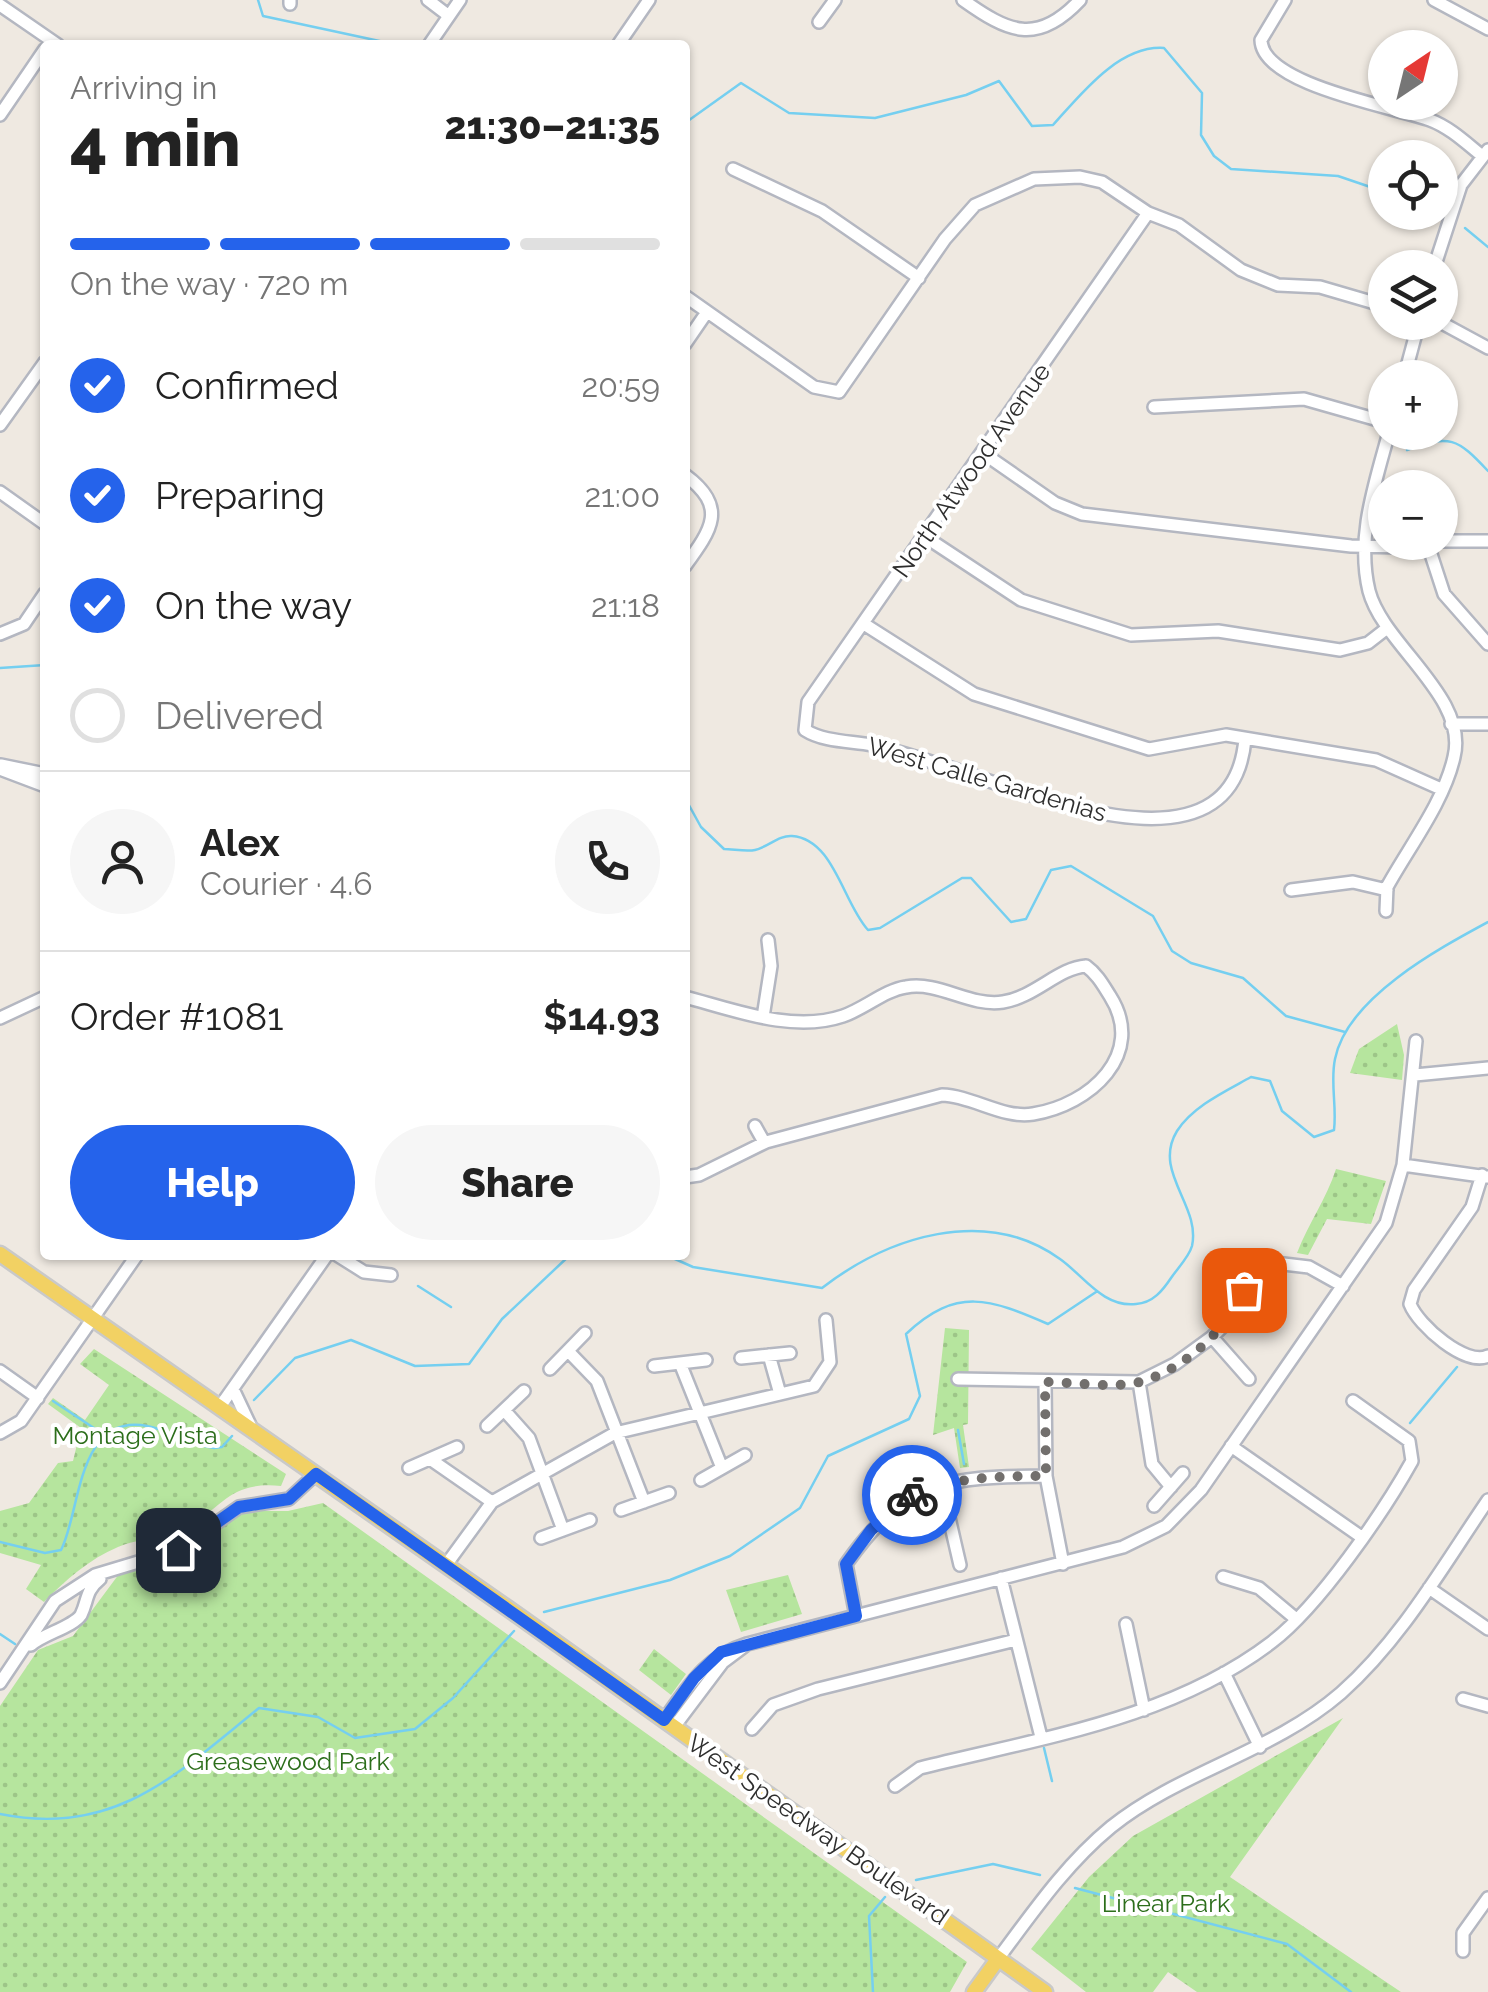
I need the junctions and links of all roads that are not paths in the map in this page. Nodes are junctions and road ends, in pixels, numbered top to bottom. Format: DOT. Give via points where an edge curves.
graph roads {
  1 [pos="428,0"];
  2 [pos="460,0"];
  3 [pos="649,0"];
  4 [pos="835,0"];
  5 [pos="962,0"];
  6 [pos="1080,0"];
  7 [pos="1285,0"];
  8 [pos="1434,0"];
  9 [pos="0,5"];
  10 [pos="450,16"];
  11 [pos="820,22"];
  12 [pos="1488,29"];
  13 [pos="44,40"];
  14 [pos="432,40"];
  15 [pos="621,40"];
  16 [pos="40,59"];
  17 [pos="0,114"];
  18 [pos="1484,153"];
  19 [pos="733,169"];
  20 [pos="1148,213"];
  21 [pos="1440,250"];
  22 [pos="919,278"];
  23 [pos="690,300"];
  24 [pos="1368,301"];
  25 [pos="707,312"];
  26 [pos="1458,332"];
  27 [pos="690,337"];
  28 [pos="1488,348"];
  29 [pos="40,369"];
  30 [pos="1154,408"];
  31 [pos="1368,417"];
  32 [pos="0,425"];
  33 [pos="1383,450"];
  34 [pos="982,453"];
  35 [pos="690,479"];
  36 [pos="0,492"];
  37 [pos="40,520"];
  38 [pos="924,536"];
  39 [pos="1488,540"];
  40 [pos="1458,542"];
  41 [pos="1364,546"];
  42 [pos="1368,546"];
  43 [pos="690,559"];
  44 [pos="1437,560"];
  45 [pos="40,600"];
  46 [pos="864,624"];
  47 [pos="1386,629"];
  48 [pos="0,634"];
  49 [pos="1488,644"];
  50 [pos="1451,724"];
  51 [pos="1488,724"];
  52 [pos="805,730"];
  53 [pos="1245,738"];
  54 [pos="795,741"];
  55 [pos="0,767"];
  56 [pos="40,773"];
  57 [pos="40,784"];
  58 [pos="1441,789"];
  59 [pos="1291,890"];
  60 [pos="1386,890"];
  61 [pos="1386,911"];
  62 [pos="768,940"];
  63 [pos="690,998"];
  64 [pos="40,999"];
  65 [pos="763,1017"];
  66 [pos="0,1018"];
  67 [pos="1416,1041"];
  68 [pos="1488,1068"];
  69 [pos="1415,1075"];
  70 [pos="754,1126"];
  71 [pos="764,1142"];
  72 [pos="1403,1165"];
  73 [pos="690,1176"];
  74 [pos="1485,1176"];
  75 [pos="0,1254"];
  76 [pos="135,1260"];
  77 [pos="323,1260"];
  78 [pos="345,1260"];
  79 [pos="390,1275"];
  80 [pos="1343,1286"];
  81 [pos="94,1320"];
  82 [pos="826,1320"];
  83 [pos="586,1334"];
  84 [pos="1212,1337"];
  85 [pos="568,1351"];
  86 [pos="790,1353"];
  87 [pos="770,1355"];
  88 [pos="741,1358"];
  89 [pos="706,1360"];
  90 [pos="1481,1360"];
  91 [pos="680,1363"];
  92 [pos="654,1366"];
  93 [pos="550,1369"];
  94 [pos="0,1371"];
  95 [pos="958,1378"];
  96 [pos="1249,1378"];
  97 [pos="1045,1382"];
  98 [pos="1139,1382"];
  99 [pos="233,1389"];
  100 [pos="524,1391"];
  101 [pos="780,1394"];
  102 [pos="38,1398"];
  103 [pos="1353,1402"];
  104 [pos="219,1408"];
  105 [pos="504,1410"];
  106 [pos="698,1414"];
  107 [pos="487,1426"];
  108 [pos="255,1432"];
  109 [pos="615,1432"];
  110 [pos="0,1434"];
  111 [pos="1231,1446"];
  112 [pos="457,1447"];
  113 [pos="745,1455"];
  114 [pos="430,1458"];
  115 [pos="409,1468"];
  116 [pos="722,1468"];
  117 [pos="1183,1473"];
  118 [pos="316,1474"];
  119 [pos="542,1476"];
  120 [pos="1046,1476"];
  121 [pos="701,1480"];
  122 [pos="941,1483"];
  123 [pos="1171,1487"];
  124 [pos="669,1493"];
  125 [pos="1488,1500"];
  126 [pos="492,1502"];
  127 [pos="644,1502"];
  128 [pos="1154,1506"];
  129 [pos="621,1510"];
  130 [pos="590,1520"];
  131 [pos="563,1530"];
  132 [pos="1360,1536"];
  133 [pos="541,1538"];
  134 [pos="1062,1564"];
  135 [pos="960,1565"];
  136 [pos="116,1566"];
  137 [pos="446,1566"];
  138 [pos="1222,1577"];
  139 [pos="1002,1578"];
  140 [pos="1429,1588"];
  141 [pos="55,1601"];
  142 [pos="856,1616"];
  143 [pos="1296,1619"];
  144 [pos="68,1622"];
  145 [pos="1126,1624"];
  146 [pos="1488,1630"];
  147 [pos="1016,1640"];
  148 [pos="20,1654"];
  149 [pos="1224,1673"];
  150 [pos="0,1683"];
  151 [pos="1462,1699"];
  152 [pos="1488,1706"];
  153 [pos="1144,1710"];
  154 [pos="669,1724"];
  155 [pos="752,1729"];
  156 [pos="1041,1737"];
  157 [pos="1260,1747"];
  158 [pos="896,1786"];
  159 [pos="1488,1898"];
  160 [pos="1463,1950"];
  161 [pos="998,1959"];
  162 [pos="974,1992"];
  163 [pos="1045,1992"];
  1 -- 10 [label="street"];
  2 -- 10 [label="street"];
  3 -- 15 [label="street"];
  4 -- 11 [label="street"];
  5 -- 6 [label="street" via="1000,26 1027,31 1052,24"];
  7 -- 18 [label="street" via="1257,45 1268,58 1321,89 1432,120"];
  8 -- 12 [label="street"];
  9 -- 13 [label="street"];
  10 -- 14 [label="street"];
  16 -- 17 [label="street"];
  18 -- 21 [label="street" via="1461,185"];
  19 -- 22 [label="street" via="822,211"];
  20 -- 22 [label="street" via="1102,182 1061,176 1003,189 975,205"];
  20 -- 24 [label="street" via="1179,226 1240,270 1278,285"];
  20 -- 34 [label="street, North Atwood Avenue"];
  22 -- 25 [label="street" via="834,395"];
  23 -- 25 [label="street"];
  25 -- 27 [label="street"];
  26 -- 28 [label="street"];
  29 -- 32 [label="street"];
  30 -- 31 [label="street" via="1304,400"];
  33 -- 41 [label="street"];
  34 -- 38 [label="street, North Atwood Avenue"];
  34 -- 41 [label="street" via="1082,514"];
  35 -- 43 [label="street" via="707,491 713,511 708,534"];
  36 -- 37 [label="street"];
  38 -- 46 [label="street, North Atwood Avenue"];
  38 -- 47 [label="street" via="1021,600 1131,635 1218,631 1340,650 1368,643"];
  39 -- 40 [label="street"];
  41 -- 42 [label="street"];
  41 -- 47 [label="street" via="1369,592"];
  44 -- 49 [label="street" via="1444,594"];
  45 -- 48 [label="street" via="24,624"];
  46 -- 52 [label="street, North Atwood Avenue" via="808,702"];
  46 -- 53 [label="street" via="974,694 1066,724 1162,750 1212,735"];
  47 -- 50 [label="street" via="1437,692"];
  50 -- 51 [label="street"];
  50 -- 58 [label="street" via="1456,755"];
  52 -- 53 [label="street, West Calle Gardenias" via="937,763 1066,806 1148,819 1186,814 1226,792 1240,770"];
  52 -- 54 [label="street"];
  53 -- 58 [label="street" via="1376,760"];
  55 -- 56 [label="street"];
  55 -- 57 [label="street"];
  58 -- 60 [label="street"];
  59 -- 60 [label="street" via="1354,882"];
  60 -- 61 [label="street"];
  62 -- 65 [label="street"];
  63 -- 65 [label="street"];
  64 -- 66 [label="street"];
  65 -- 71 [label="street" via="840,1017 902,987 935,986 999,1002 1032,995 1087,963 1125,1028 1115,1067 1053,1110 1028,1116 942,1095"];
  67 -- 69 [label="street"];
  68 -- 69 [label="street"];
  69 -- 72 [label="street"];
  70 -- 71 [label="street"];
  71 -- 73 [label="street"];
  72 -- 74 [label="street"];
  72 -- 80 [label="street" via="1386,1223"];
  74 -- 90 [label="street" via="1472,1207 1407,1304 1464,1356"];
  75 -- 81 [label="main road, West Speedway Boulevard"];
  76 -- 81 [label="street"];
  77 -- 99 [label="street"];
  78 -- 79 [label="street" via="364,1272"];
  80 -- 84 [label="street" via="1309,1266 1256,1257 1233,1316"];
  80 -- 111 [label="street"];
  81 -- 102 [label="street"];
  81 -- 104 [label="main road, West Speedway Boulevard"];
  82 -- 101 [label="street" via="826,1372 814,1386"];
  83 -- 85 [label="street"];
  84 -- 96 [label="street"];
  84 -- 98 [label="street"];
  85 -- 93 [label="street"];
  85 -- 109 [label="street" via="596,1381"];
  86 -- 87 [label="street"];
  87 -- 88 [label="street"];
  87 -- 101 [label="street"];
  89 -- 91 [label="street"];
  91 -- 92 [label="street"];
  91 -- 106 [label="street"];
  94 -- 102 [label="street"];
  95 -- 97 [label="street"];
  97 -- 98 [label="street"];
  97 -- 120 [label="street"];
  98 -- 123 [label="street" via="1152,1464"];
  99 -- 104 [label="street"];
  99 -- 108 [label="street"];
  100 -- 105 [label="street"];
  101 -- 106 [label="street"];
  102 -- 110 [label="street"];
  103 -- 132 [label="street" via="1416,1450"];
  104 -- 108 [label="main road, West Speedway Boulevard"];
  105 -- 107 [label="street"];
  105 -- 119 [label="street" via="529,1438"];
  106 -- 109 [label="street"];
  106 -- 116 [label="street"];
  108 -- 118 [label="main road, West Speedway Boulevard"];
  109 -- 119 [label="street"];
  109 -- 127 [label="street"];
  111 -- 132 [label="street"];
  111 -- 134 [label="street" via="1166,1526"];
  112 -- 114 [label="street"];
  113 -- 116 [label="street"];
  114 -- 115 [label="street"];
  114 -- 126 [label="street"];
  116 -- 121 [label="street"];
  117 -- 123 [label="street"];
  118 -- 136 [label="street" via="289,1499 239,1507 178,1550"];
  118 -- 137 [label="main road, West Speedway Boulevard"];
  119 -- 126 [label="street"];
  119 -- 131 [label="street"];
  120 -- 122 [label="street"];
  120 -- 134 [label="street"];
  122 -- 135 [label="street"];
  122 -- 142 [label="street" via="911,1495 845,1564"];
  123 -- 128 [label="street"];
  124 -- 127 [label="street"];
  125 -- 140 [label="street"];
  126 -- 137 [label="street"];
  127 -- 129 [label="street"];
  130 -- 131 [label="street"];
  131 -- 133 [label="street"];
  132 -- 143 [label="street"];
  134 -- 139 [label="street"];
  136 -- 141 [label="street"];
  136 -- 144 [label="street" via="93,1584 82,1614"];
  137 -- 154 [label="main road, West Speedway Boulevard"];
  138 -- 143 [label="street" via="1259,1588"];
  139 -- 142 [label="street"];
  139 -- 147 [label="street"];
  140 -- 146 [label="street"];
  140 -- 157 [label="street" via="1340,1694"];
  141 -- 144 [label="street"];
  141 -- 148 [label="street"];
  142 -- 154 [label="street" via="747,1644"];
  143 -- 149 [label="street"];
  144 -- 148 [label="street"];
  145 -- 153 [label="street"];
  147 -- 155 [label="street" via="774,1704"];
  147 -- 156 [label="street"];
  148 -- 150 [label="street"];
  149 -- 153 [label="street"];
  149 -- 157 [label="street"];
  151 -- 152 [label="street"];
  153 -- 156 [label="street"];
  154 -- 161 [label="main road, West Speedway Boulevard"];
  156 -- 158 [label="street" via="920,1768"];
  157 -- 161 [label="street" via="1113,1825 1072,1863"];
  159 -- 160 [label="street" via="1463,1933"];
  161 -- 162 [label="main road"];
  161 -- 163 [label="main road, West Speedway Boulevard"];
}
